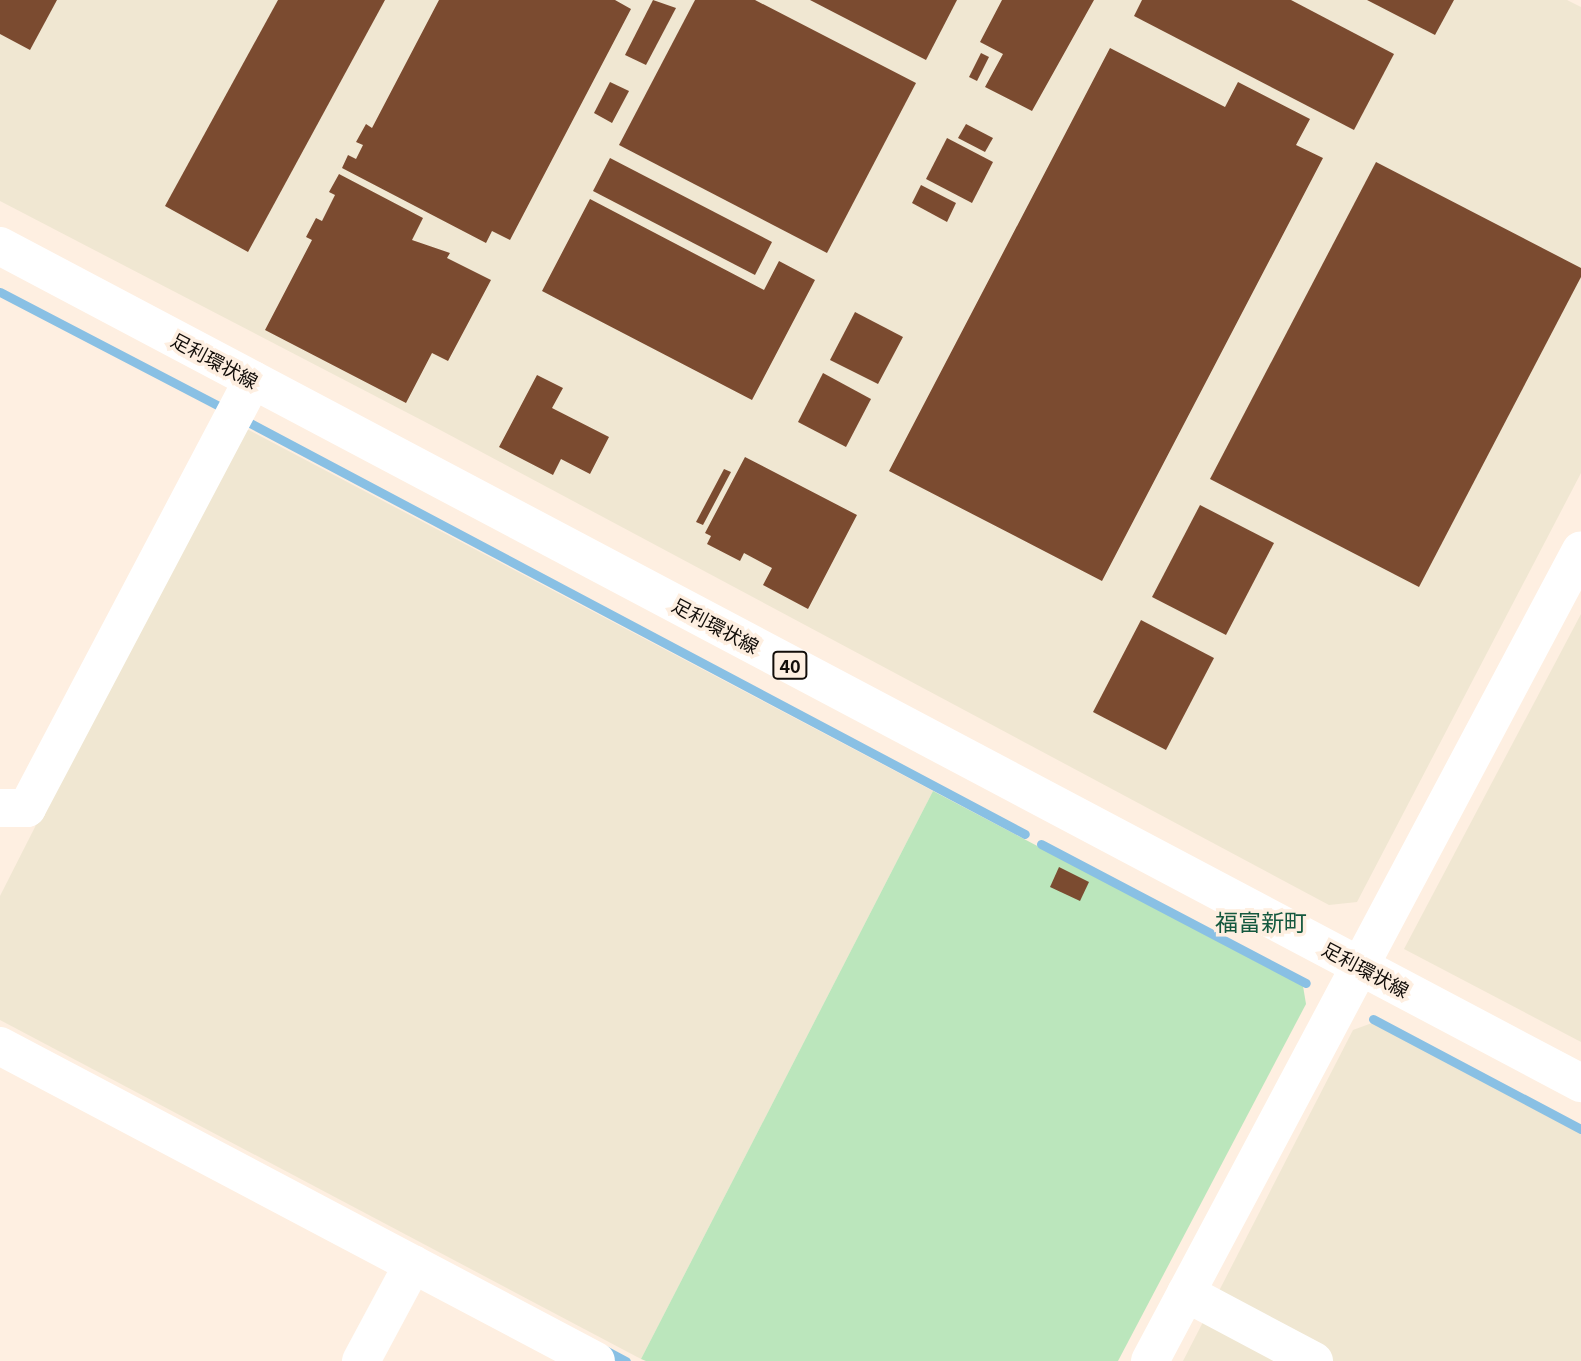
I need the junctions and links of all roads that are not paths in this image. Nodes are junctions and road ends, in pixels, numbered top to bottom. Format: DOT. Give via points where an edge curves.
graph roads {
  1 [pos="0,246"];
  2 [pos="253,380"];
  3 [pos="1581,550"];
  4 [pos="0,808"];
  5 [pos="1362,967"];
  6 [pos="0,1046"];
  7 [pos="1581,1083"];
  8 [pos="413,1264"];
  9 [pos="1186,1293"];
  10 [pos="361,1361"];
  11 [pos="596,1361"];
  12 [pos="1150,1361"];
  13 [pos="1314,1361"];
  1 -- 2 [label="street, 足利環状線 / 40"];
  2 -- 4 [label="street" via="27,808"];
  2 -- 5 [label="street, 足利環状線 / 40"];
  3 -- 5 [label="street"];
  5 -- 7 [label="street, 足利環状線 / 40"];
  5 -- 9 [label="street"];
  6 -- 8 [label="street"];
  8 -- 10 [label="street"];
  8 -- 11 [label="street"];
  9 -- 12 [label="street"];
  9 -- 13 [label="street"];
}
